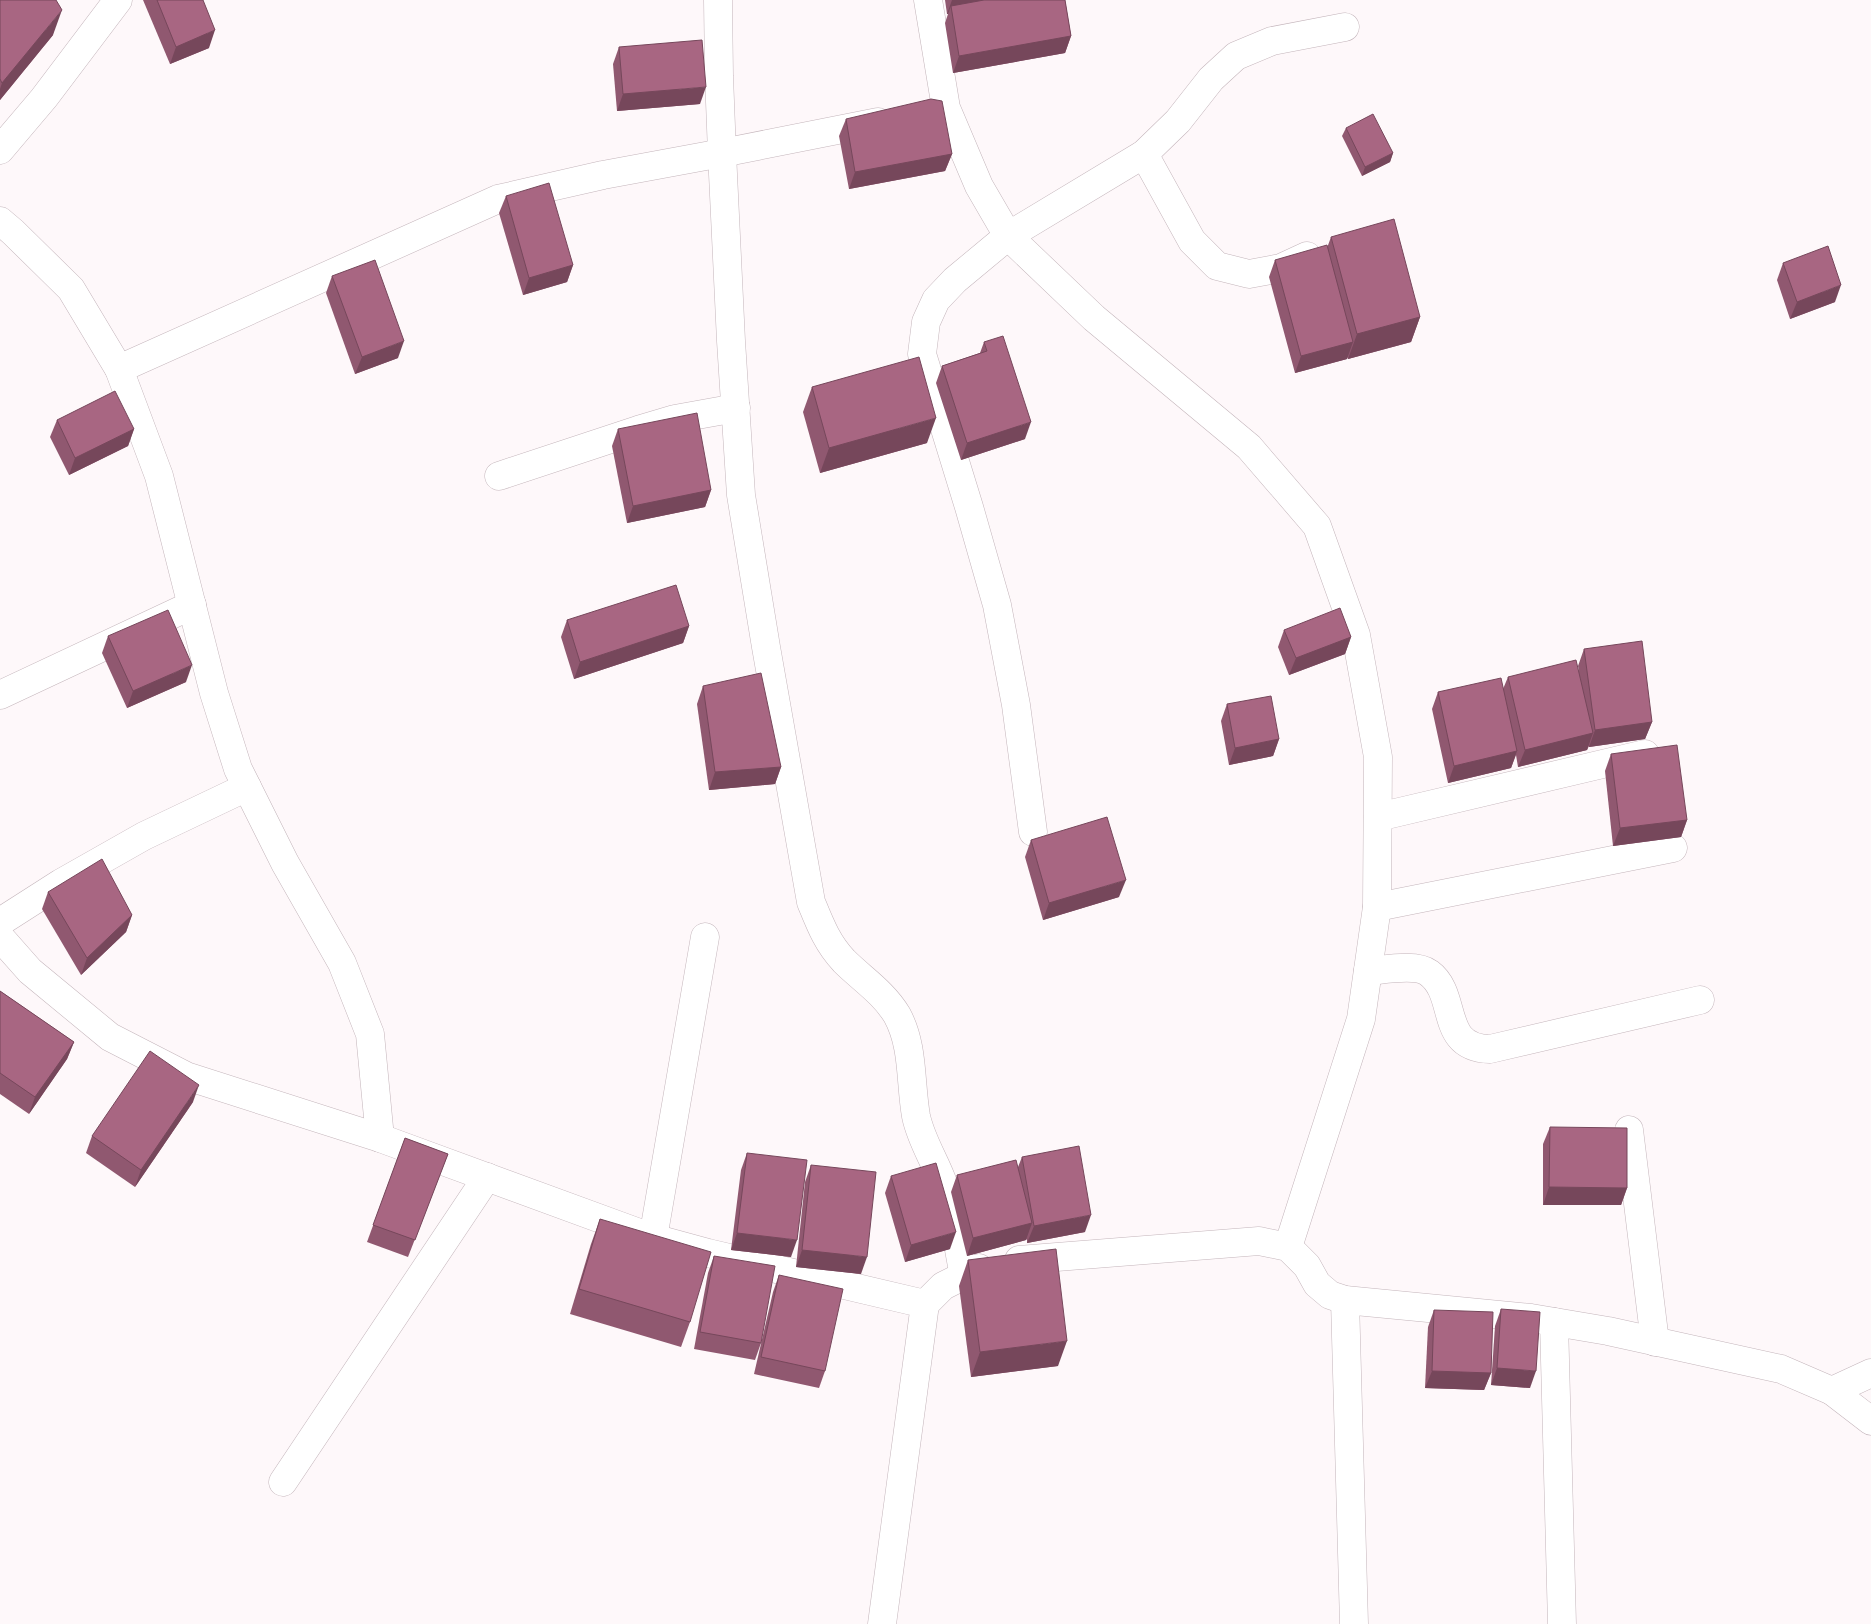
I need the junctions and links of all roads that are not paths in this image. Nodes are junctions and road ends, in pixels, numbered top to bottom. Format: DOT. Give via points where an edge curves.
graph roads {
  1 [pos="118,0"];
  2 [pos="718,0"];
  3 [pos="928,0"];
  4 [pos="1345,27"];
  5 [pos="946,108"];
  6 [pos="0,150"];
  7 [pos="722,153"];
  8 [pos="1144,154"];
  9 [pos="0,221"];
  10 [pos="1008,236"];
  11 [pos="1334,245"];
  12 [pos="119,369"];
  13 [pos="736,408"];
  14 [pos="499,476"];
  15 [pos="192,605"];
  16 [pos="0,695"];
  17 [pos="1668,748"];
  18 [pos="248,787"];
  19 [pos="1378,817"];
  20 [pos="1033,832"];
  21 [pos="1674,848"];
  22 [pos="1377,907"];
  23 [pos="0,922"];
  24 [pos="0,937"];
  25 [pos="705,938"];
  26 [pos="1368,971"];
  27 [pos="1700,1000"];
  28 [pos="1629,1130"];
  29 [pos="380,1138"];
  30 [pos="487,1177"];
  31 [pos="653,1238"];
  32 [pos="1288,1247"];
  33 [pos="964,1276"];
  34 [pos="1345,1300"];
  35 [pos="925,1304"];
  36 [pos="1554,1322"];
  37 [pos="1655,1342"];
  38 [pos="1871,1373"];
  39 [pos="1832,1390"];
  40 [pos="1871,1421"];
  41 [pos="283,1482"];
  42 [pos="882,1624"];
  43 [pos="1354,1624"];
  44 [pos="1562,1624"];
  1 -- 6 [label="street"];
  2 -- 7 [label="street"];
  3 -- 5 [label="street"];
  4 -- 8 [label="street" via="1272,41 1236,56"];
  5 -- 7 [label="street"];
  5 -- 10 [label="street" via="979,186"];
  7 -- 12 [label="street" via="498,198"];
  7 -- 13 [label="street"];
  8 -- 10 [label="street"];
  8 -- 11 [label="street" via="1192,241 1217,266 1249,274 1281,268"];
  9 -- 12 [label="street" via="70,289"];
  10 -- 19 [label="street" via="1094,318 1249,448 1317,526 1356,634 1378,757"];
  10 -- 20 [label="street" via="936,300 926,322 922,354 997,605 1016,705"];
  12 -- 15 [label="street" via="159,476"];
  13 -- 14 [label="street" via="675,419"];
  13 -- 33 [label="street" via="741,495 811,902 825,936 897,1015 908,1044 916,1116 945,1189"];
  15 -- 16 [label="street"];
  15 -- 18 [label="street" via="214,693 238,769"];
  17 -- 19 [label="street"];
  18 -- 23 [label="street" via="144,836"];
  18 -- 29 [label="street" via="285,863 342,963 370,1034"];
  19 -- 22 [label="street"];
  21 -- 22 [label="street"];
  22 -- 26 [label="street"];
  24 -- 29 [label="street" via="30,971 110,1037 186,1076"];
  25 -- 31 [label="street"];
  26 -- 27 [label="street" via="1413,968 1429,972 1439,984 1458,1035 1476,1048 1490,1049"];
  26 -- 32 [label="street" via="1360,1019"];
  28 -- 37 [label="street"];
  29 -- 30 [label="street"];
  30 -- 31 [label="street"];
  30 -- 41 [label="street"];
  31 -- 35 [label="street"];
  32 -- 33 [label="street" via="1259,1241 1081,1254 1018,1260 979,1268"];
  32 -- 34 [label="street" via="1307,1266 1317,1284 1330,1295"];
  33 -- 35 [label="street" via="944,1286"];
  34 -- 36 [label="street"];
  34 -- 43 [label="street"];
  35 -- 42 [label="street"];
  36 -- 37 [label="street"];
  36 -- 44 [label="street"];
  37 -- 39 [label="street" via="1782,1369"];
  38 -- 39 [label="street"];
  39 -- 40 [label="street"];
}
